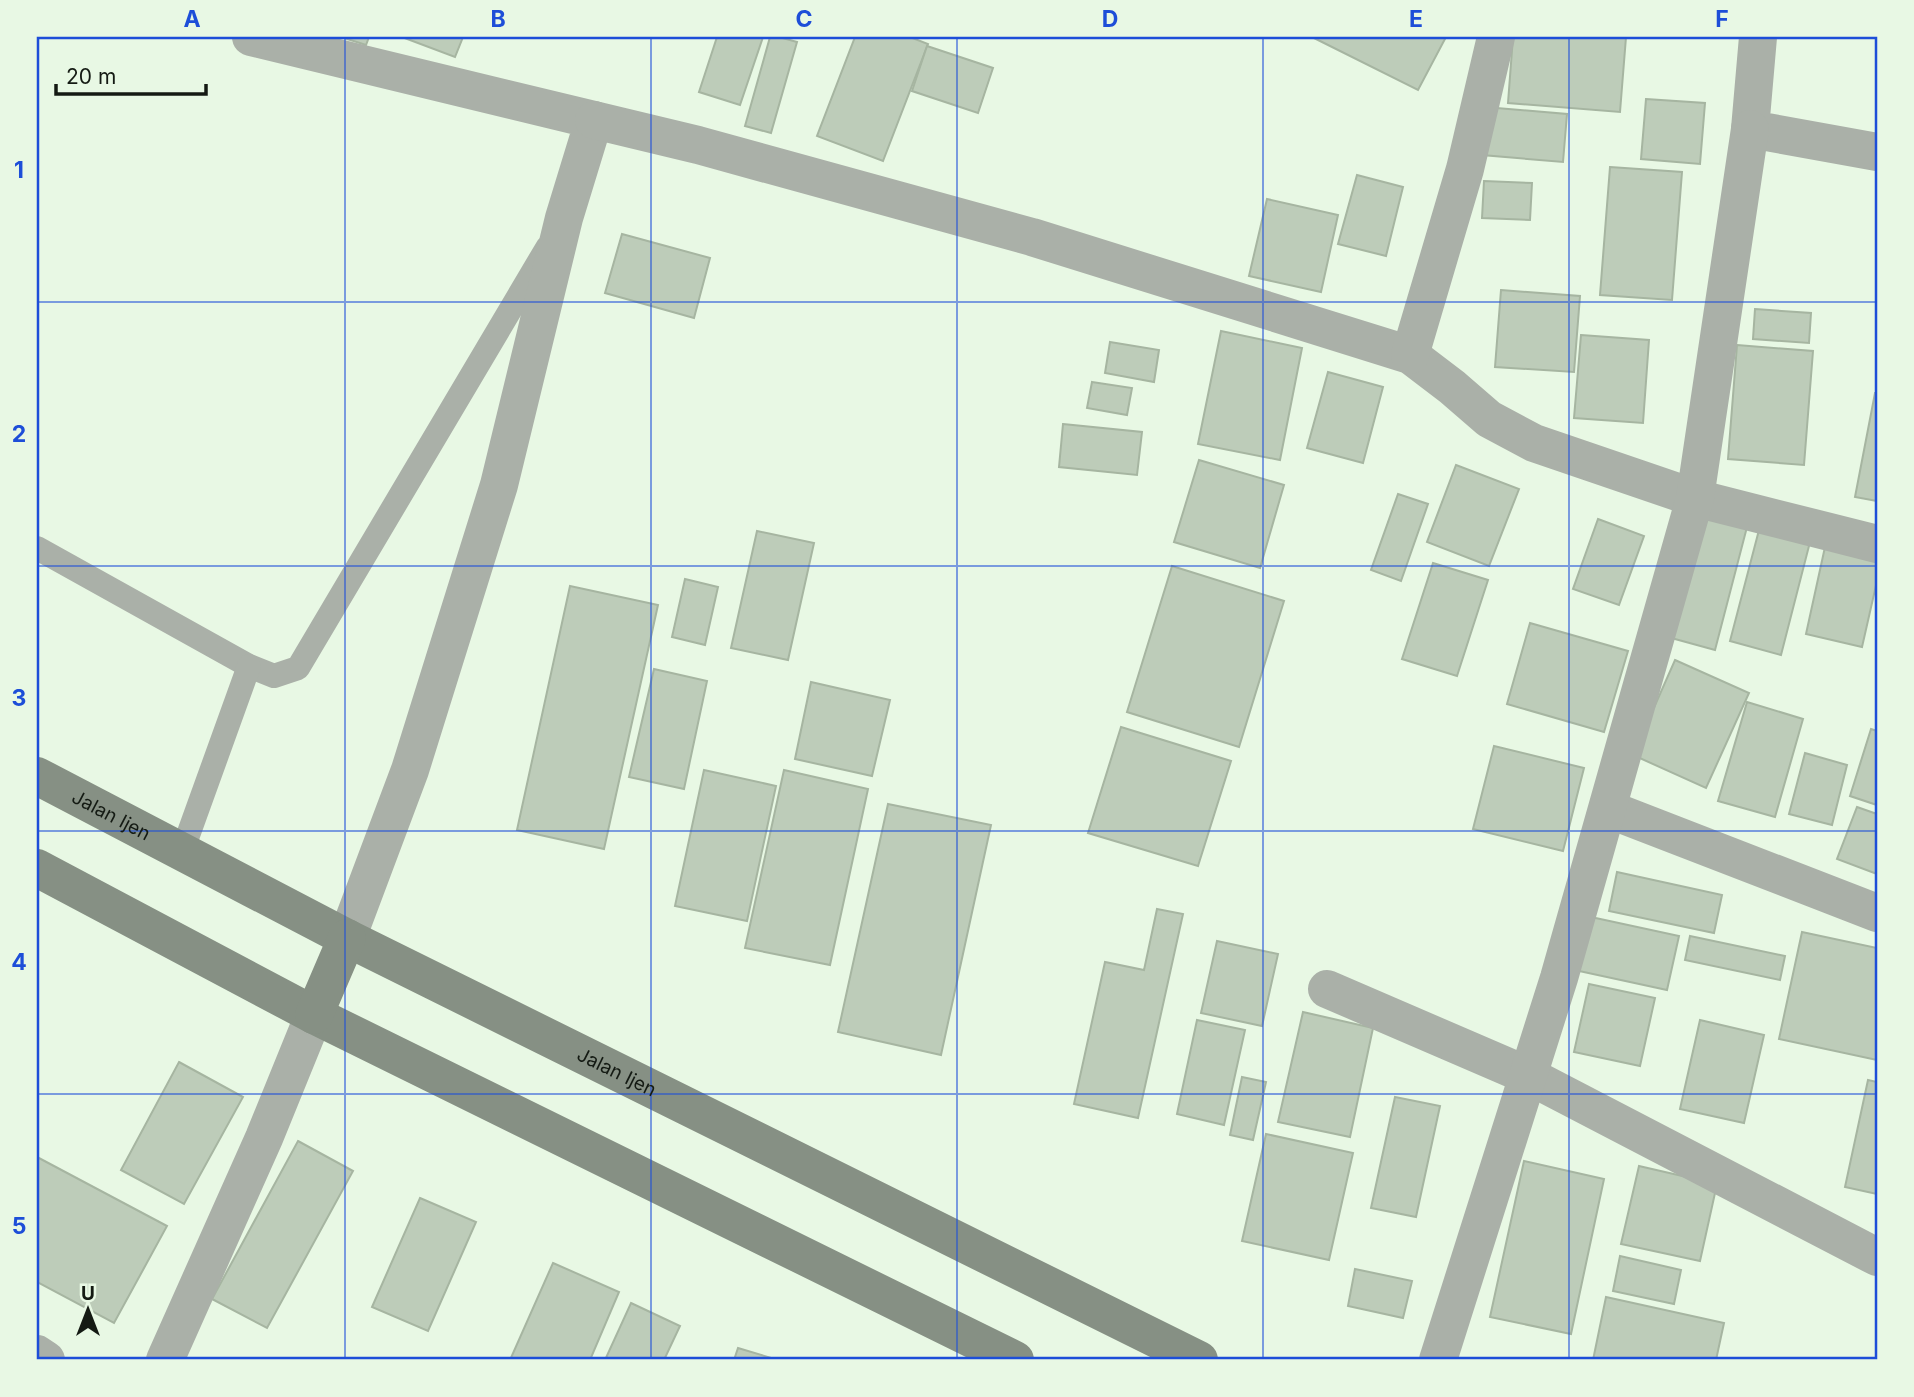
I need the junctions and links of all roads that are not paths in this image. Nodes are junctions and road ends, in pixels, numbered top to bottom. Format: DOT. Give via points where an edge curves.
graph roads {
  1 [pos="251,37"];
  2 [pos="1496,37"];
  3 [pos="1758,37"];
  4 [pos="594,120"];
  5 [pos="1750,129"];
  6 [pos="1877,152"];
  7 [pos="564,218"];
  8 [pos="1410,355"];
  9 [pos="1695,498"];
  10 [pos="1877,544"];
  11 [pos="37,548"];
  12 [pos="249,666"];
  13 [pos="37,776"];
  14 [pos="1608,809"];
  15 [pos="183,852"];
  16 [pos="37,868"];
  17 [pos="1877,913"];
  18 [pos="347,938"];
  19 [pos="1327,989"];
  20 [pos="314,1014"];
  21 [pos="1529,1076"];
  22 [pos="1877,1257"];
  23 [pos="37,1354"];
  24 [pos="46,1360"];
  25 [pos="165,1360"];
  26 [pos="1015,1360"];
  27 [pos="1199,1360"];
  28 [pos="1438,1360"];
  1 -- 4 [label="street"];
  2 -- 8 [label="street" via="1465,169"];
  3 -- 5 [label="street"];
  4 -- 7 [label="street"];
  4 -- 8 [label="street" via="1032,237"];
  5 -- 6 [label="street"];
  5 -- 9 [label="street"];
  7 -- 12 [label="lane" via="298,668 274,676"];
  7 -- 18 [label="street" via="499,485 410,770"];
  8 -- 9 [label="street" via="1489,419 1534,443"];
  9 -- 10 [label="street"];
  9 -- 14 [label="street"];
  11 -- 12 [label="lane"];
  12 -- 15 [label="lane"];
  13 -- 15 [label="street, Jalan Ijen"];
  14 -- 17 [label="street"];
  14 -- 21 [label="street"];
  15 -- 18 [label="street, Jalan Ijen"];
  16 -- 20 [label="street"];
  18 -- 20 [label="street"];
  18 -- 27 [label="street, Jalan Ijen"];
  19 -- 21 [label="street"];
  20 -- 25 [label="street"];
  20 -- 26 [label="street"];
  21 -- 22 [label="street"];
  21 -- 28 [label="street"];
  23 -- 24 [label="street"];
}
